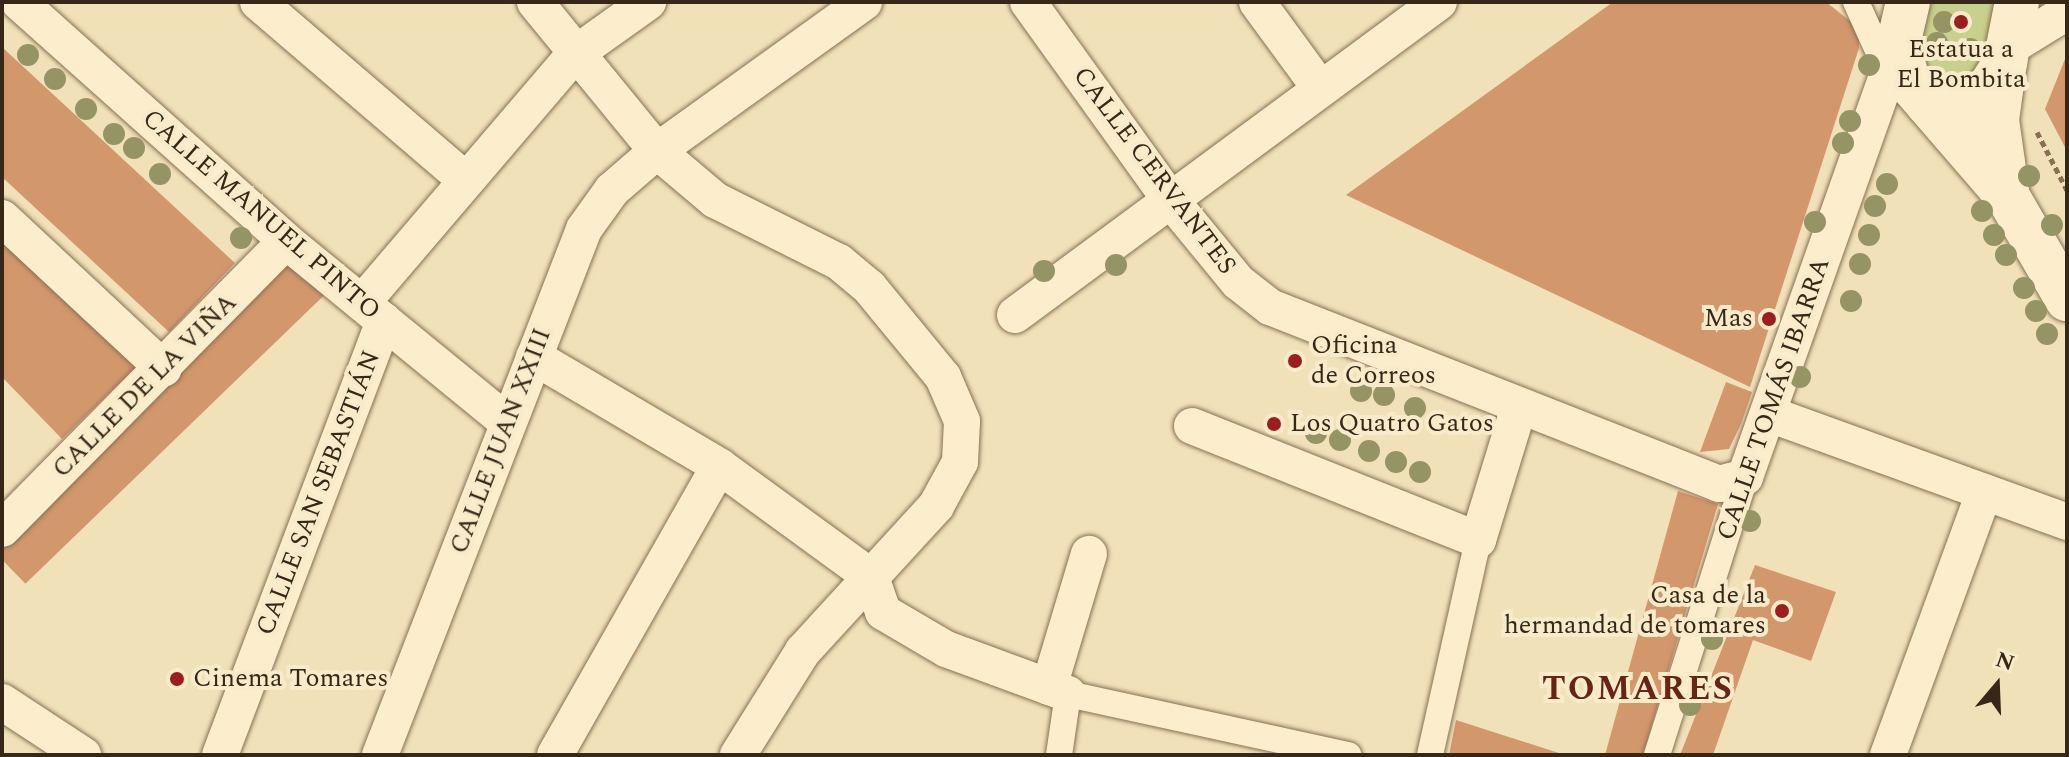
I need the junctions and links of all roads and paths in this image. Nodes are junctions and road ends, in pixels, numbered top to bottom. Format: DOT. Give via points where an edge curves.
graph roads {
  1 [pos="19,2"];
  2 [pos="258,2"];
  3 [pos="535,2"];
  4 [pos="648,2"];
  5 [pos="864,2"];
  6 [pos="1028,2"];
  7 [pos="1257,2"];
  8 [pos="1439,2"];
  9 [pos="1856,2"];
  10 [pos="1908,2"];
  11 [pos="2017,2"];
  12 [pos="2067,12"];
  13 [pos="575,54"];
  14 [pos="2006,55"];
  15 [pos="1892,56"];
  16 [pos="1320,88"];
  17 [pos="1927,103"];
  18 [pos="2031,119"];
  19 [pos="657,151"];
  20 [pos="466,180"];
  21 [pos="2067,190"];
  22 [pos="2008,197"];
  23 [pos="1169,198"];
  24 [pos="2,218"];
  25 [pos="286,241"];
  26 [pos="2067,299"];
  27 [pos="373,312"];
  28 [pos="1015,315"];
  29 [pos="534,357"];
  30 [pos="164,369"];
  31 [pos="1518,410"];
  32 [pos="1769,414"];
  33 [pos="507,422"];
  34 [pos="1192,426"];
  35 [pos="719,466"];
  36 [pos="1745,477"];
  37 [pos="1984,492"];
  38 [pos="2067,522"];
  39 [pos="2,529"];
  40 [pos="1478,540"];
  41 [pos="1089,554"];
  42 [pos="871,577"];
  43 [pos="1059,690"];
  44 [pos="2,702"];
  45 [pos="83,755"];
  46 [pos="220,755"];
  47 [pos="380,755"];
  48 [pos="555,755"];
  49 [pos="738,755"];
  50 [pos="1059,755"];
  51 [pos="1348,755"];
  52 [pos="1430,755"];
  53 [pos="1657,755"];
  54 [pos="1888,755"];
  1 -- 25 [label="street, CALLE MANUEL PINTO"];
  2 -- 20 [label="street"];
  3 -- 13 [label="street"];
  4 -- 13 [label="street, CALLE SAN SEBASTIÁN"];
  5 -- 19 [label="street, CALLE JUAN XXIII"];
  6 -- 23 [label="street, CALLE CERVANTES"];
  7 -- 16 [label="street"];
  8 -- 16 [label="street"];
  9 -- 15 [label="street"];
  10 -- 15 [label="street"];
  11 -- 14 [label="street"];
  12 -- 14 [label="street"];
  13 -- 19 [label="street"];
  13 -- 20 [label="street, CALLE SAN SEBASTIÁN"];
  14 -- 17 [label="street" via="1989,88 1965,106"];
  14 -- 22 [label="street" via="1997,120"];
  15 -- 17 [label="street"];
  15 -- 32 [label="street, CALLE TOMÁS IBARRA"];
  16 -- 23 [label="street"];
  17 -- 22 [label="street"];
  18 -- 21 [label="path"];
  19 -- 29 [label="street, CALLE JUAN XXIII" via="612,190 584,229"];
  19 -- 42 [label="street" via="715,200 839,262 943,377 962,421 960,462 936,506"];
  20 -- 27 [label="street, CALLE SAN SEBASTIÁN"];
  22 -- 26 [label="street"];
  23 -- 28 [label="street"];
  23 -- 31 [label="street, CALLE CERVANTES" via="1238,282 1270,307"];
  24 -- 30 [label="street"];
  25 -- 27 [label="street, CALLE MANUEL PINTO"];
  25 -- 30 [label="street, CALLE DE LA VIÑA"];
  27 -- 33 [label="street, CALLE MANUEL PINTO"];
  27 -- 46 [label="street, CALLE SAN SEBASTIÁN"];
  29 -- 33 [label="street, CALLE JUAN XXIII"];
  29 -- 35 [label="street"];
  30 -- 39 [label="street, CALLE DE LA VIÑA"];
  31 -- 36 [label="street, CALLE CERVANTES" via="1719,484"];
  31 -- 40 [label="street"];
  32 -- 36 [label="street, CALLE TOMÁS IBARRA"];
  32 -- 37 [label="street"];
  33 -- 47 [label="street, CALLE JUAN XXIII"];
  34 -- 40 [label="street"];
  35 -- 42 [label="street"];
  35 -- 48 [label="street"];
  36 -- 53 [label="street, CALLE TOMÁS IBARRA"];
  37 -- 38 [label="street"];
  37 -- 54 [label="street"];
  40 -- 52 [label="street"];
  41 -- 43 [label="street"];
  42 -- 43 [label="street" via="883,612 946,649"];
  42 -- 49 [label="street" via="803,651"];
  43 -- 50 [label="street"];
  43 -- 51 [label="street"];
  44 -- 45 [label="street"];
}
